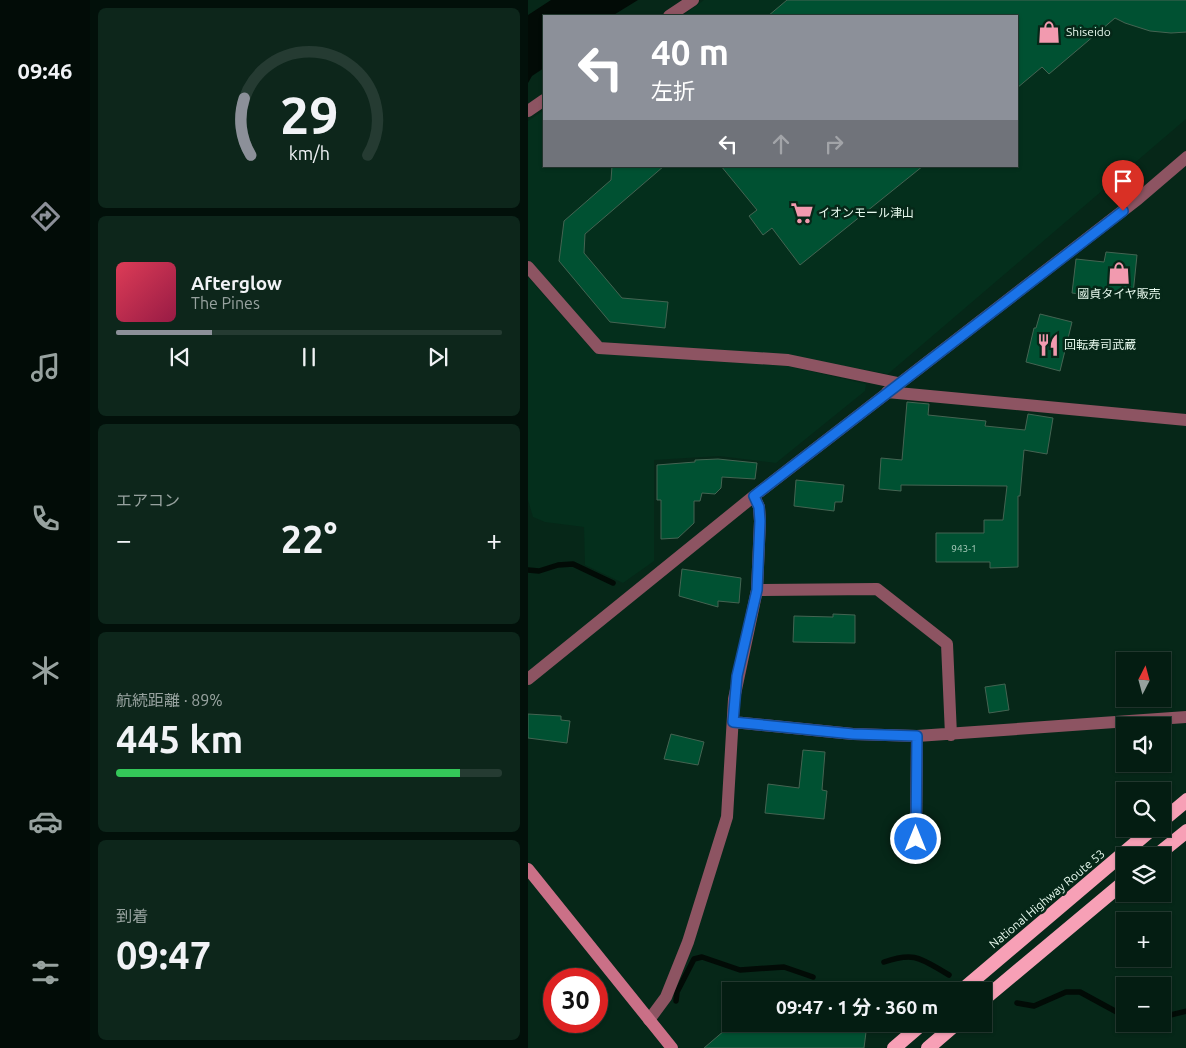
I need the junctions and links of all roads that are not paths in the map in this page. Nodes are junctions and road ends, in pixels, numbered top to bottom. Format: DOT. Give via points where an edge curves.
graph roads {
  1 [pos="693,0"];
  2 [pos="670,15"];
  3 [pos="543,101"];
  4 [pos="528,111"];
  5 [pos="1186,158"];
  6 [pos="528,267"];
  7 [pos="898,384"];
  8 [pos="887,392"];
  9 [pos="1186,420"];
  10 [pos="754,496"];
  11 [pos="757,590"];
  12 [pos="528,679"];
  13 [pos="1186,717"];
  14 [pos="733,722"];
  15 [pos="951,735"];
  16 [pos="917,736"];
  17 [pos="1186,800"];
  18 [pos="1171,813"];
  19 [pos="1186,831"];
  20 [pos="1143,837"];
  21 [pos="916,839"];
  22 [pos="1167,847"];
  23 [pos="528,868"];
  24 [pos="1116,889"];
  25 [pos="972,982"];
  26 [pos="992,992"];
  27 [pos="650,1020"];
  28 [pos="913,1032"];
  29 [pos="947,1032"];
  30 [pos="672,1048"];
  31 [pos="894,1048"];
  32 [pos="928,1048"];
  1 -- 2 [label="street"];
  3 -- 4 [label="street"];
  5 -- 7 [label="street" via="1138,199"];
  6 -- 7 [label="street" via="599,348 788,360"];
  7 -- 8 [label="street"];
  8 -- 9 [label="street"];
  8 -- 10 [label="street"];
  10 -- 11 [label="street" via="760,521"];
  10 -- 12 [label="street"];
  11 -- 14 [label="street" via="737,676"];
  11 -- 15 [label="street" via="877,589 947,644"];
  13 -- 15 [label="street"];
  14 -- 16 [label="street" via="853,734"];
  14 -- 27 [label="street" via="726,818 688,942 666,997"];
  15 -- 16 [label="street"];
  16 -- 21 [label="street"];
  17 -- 18 [label="highway"];
  19 -- 22 [label="highway"];
  20 -- 25 [label="highway, National Highway Route 53"];
  23 -- 27 [label="main road"];
  24 -- 26 [label="highway"];
  27 -- 30 [label="main road"];
  28 -- 31 [label="highway"];
  29 -- 32 [label="highway"];
}
